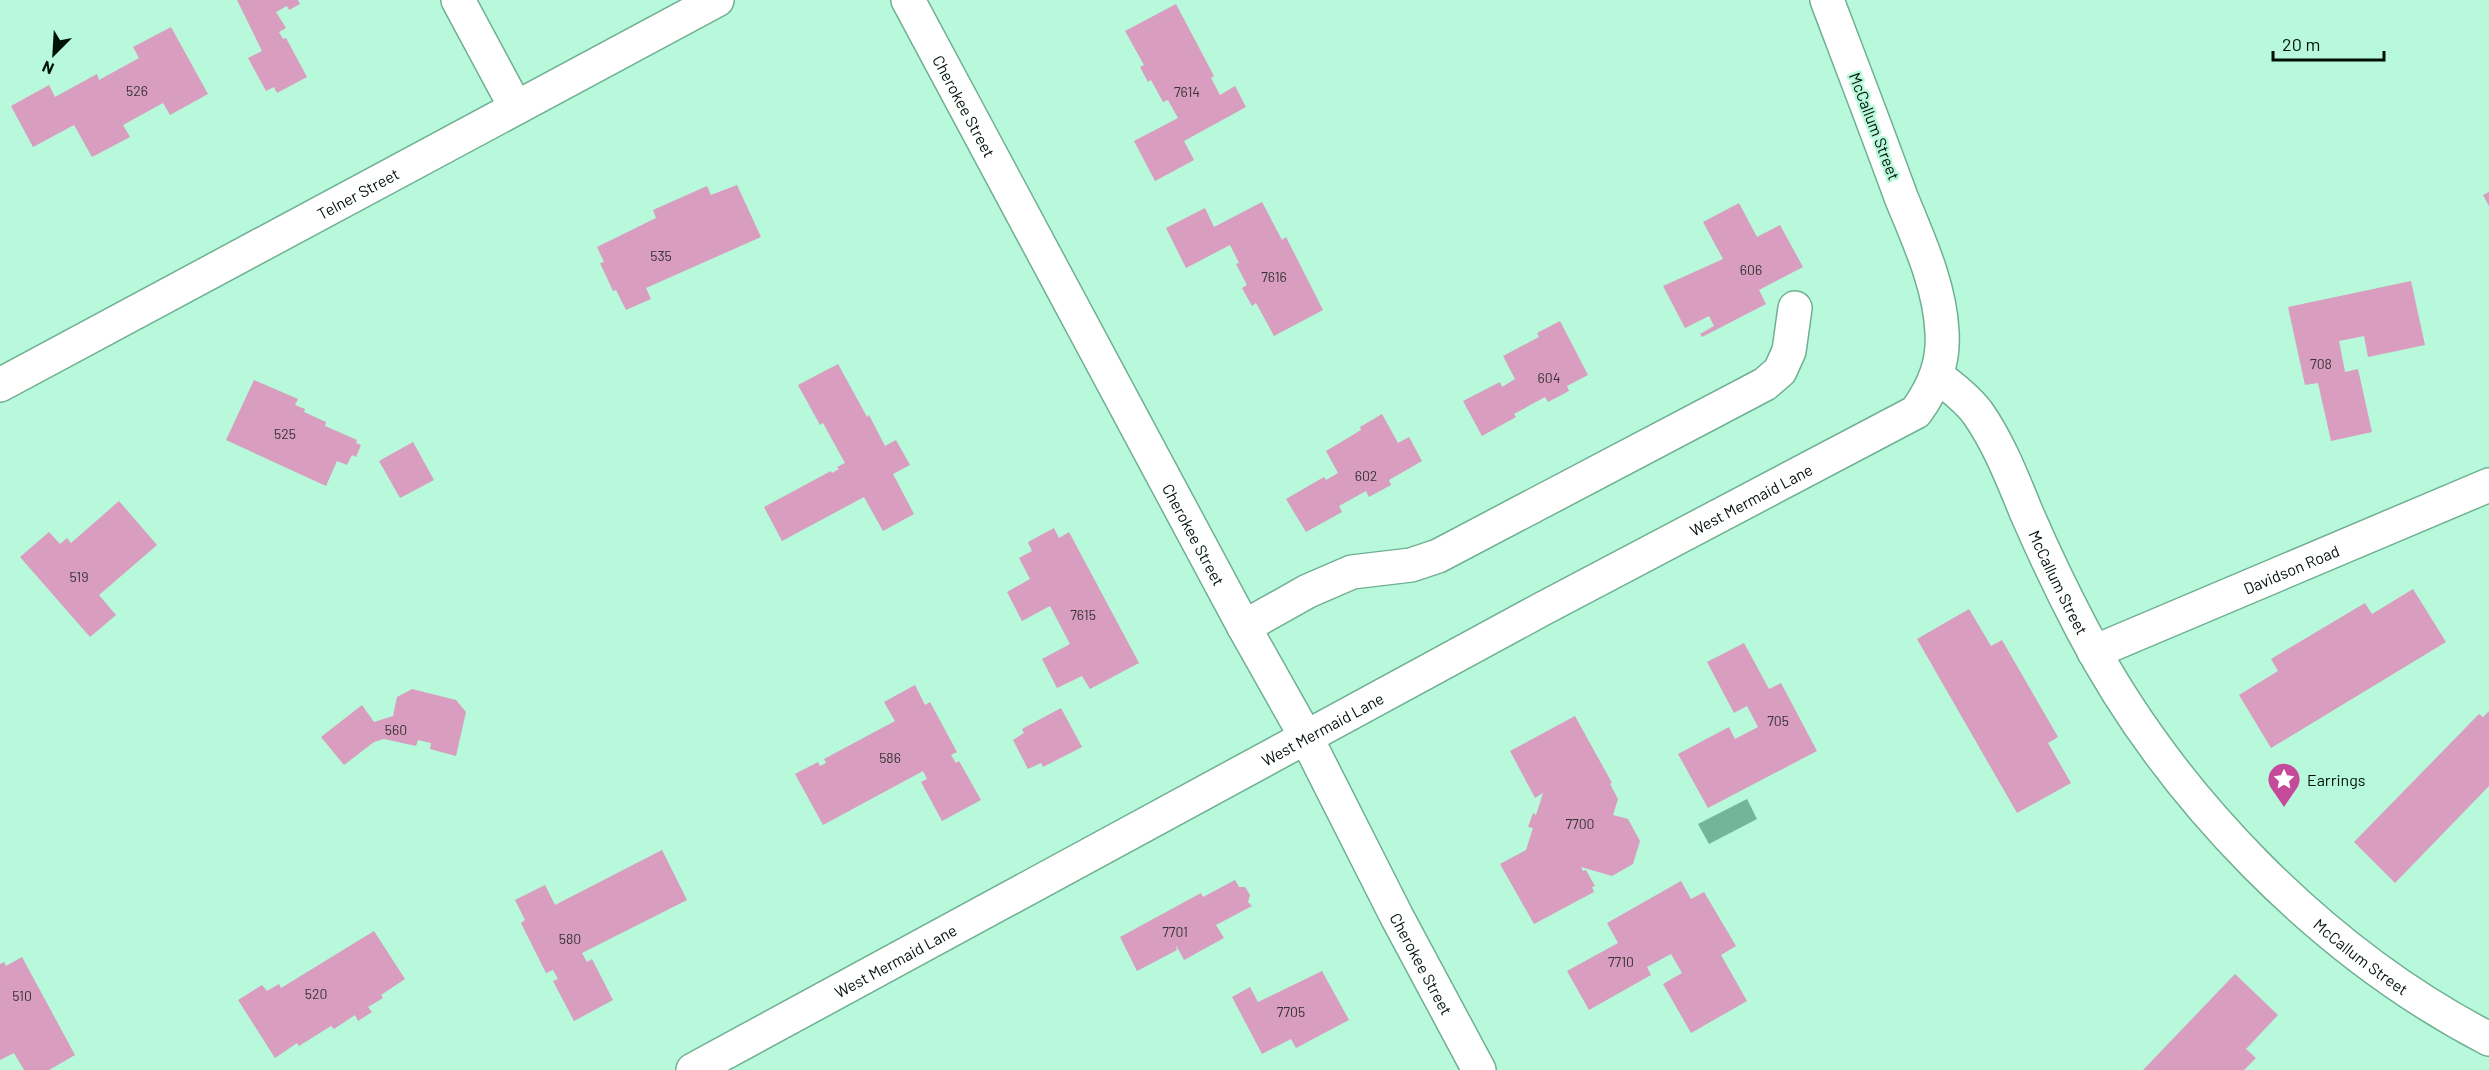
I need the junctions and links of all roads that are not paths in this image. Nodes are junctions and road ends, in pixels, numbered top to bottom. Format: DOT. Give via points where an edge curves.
graph roads {
  1 [pos="458,0"];
  2 [pos="717,0"];
  3 [pos="908,0"];
  4 [pos="1827,0"];
  5 [pos="516,108"];
  6 [pos="1795,308"];
  7 [pos="1937,376"];
  8 [pos="0,385"];
  9 [pos="2489,485"];
  10 [pos="1244,627"];
  11 [pos="2094,652"];
  12 [pos="1306,737"];
  13 [pos="2489,1039"];
  14 [pos="693,1070"];
  15 [pos="1479,1070"];
  1 -- 5 [label="street"];
  2 -- 5 [label="street, Telner Street"];
  3 -- 10 [label="street, Cherokee Street"];
  4 -- 7 [label="street, McCallum Street" via="1935,291 1942,334"];
  5 -- 8 [label="street, Telner Street"];
  6 -- 10 [label="street" via="1789,351 1780,371 1765,384 1438,556 1411,566 1352,572 1308,591"];
  7 -- 11 [label="street, McCallum Street" via="1978,413"];
  7 -- 12 [label="street, West Mermaid Lane" via="1916,412 1900,422"];
  9 -- 11 [label="street, Davidson Road"];
  10 -- 12 [label="street, Cherokee Street"];
  11 -- 13 [label="street, McCallum Street" via="2172,769 2276,883 2331,932 2422,1002"];
  12 -- 14 [label="street, West Mermaid Lane"];
  12 -- 15 [label="street, Cherokee Street"];
}
